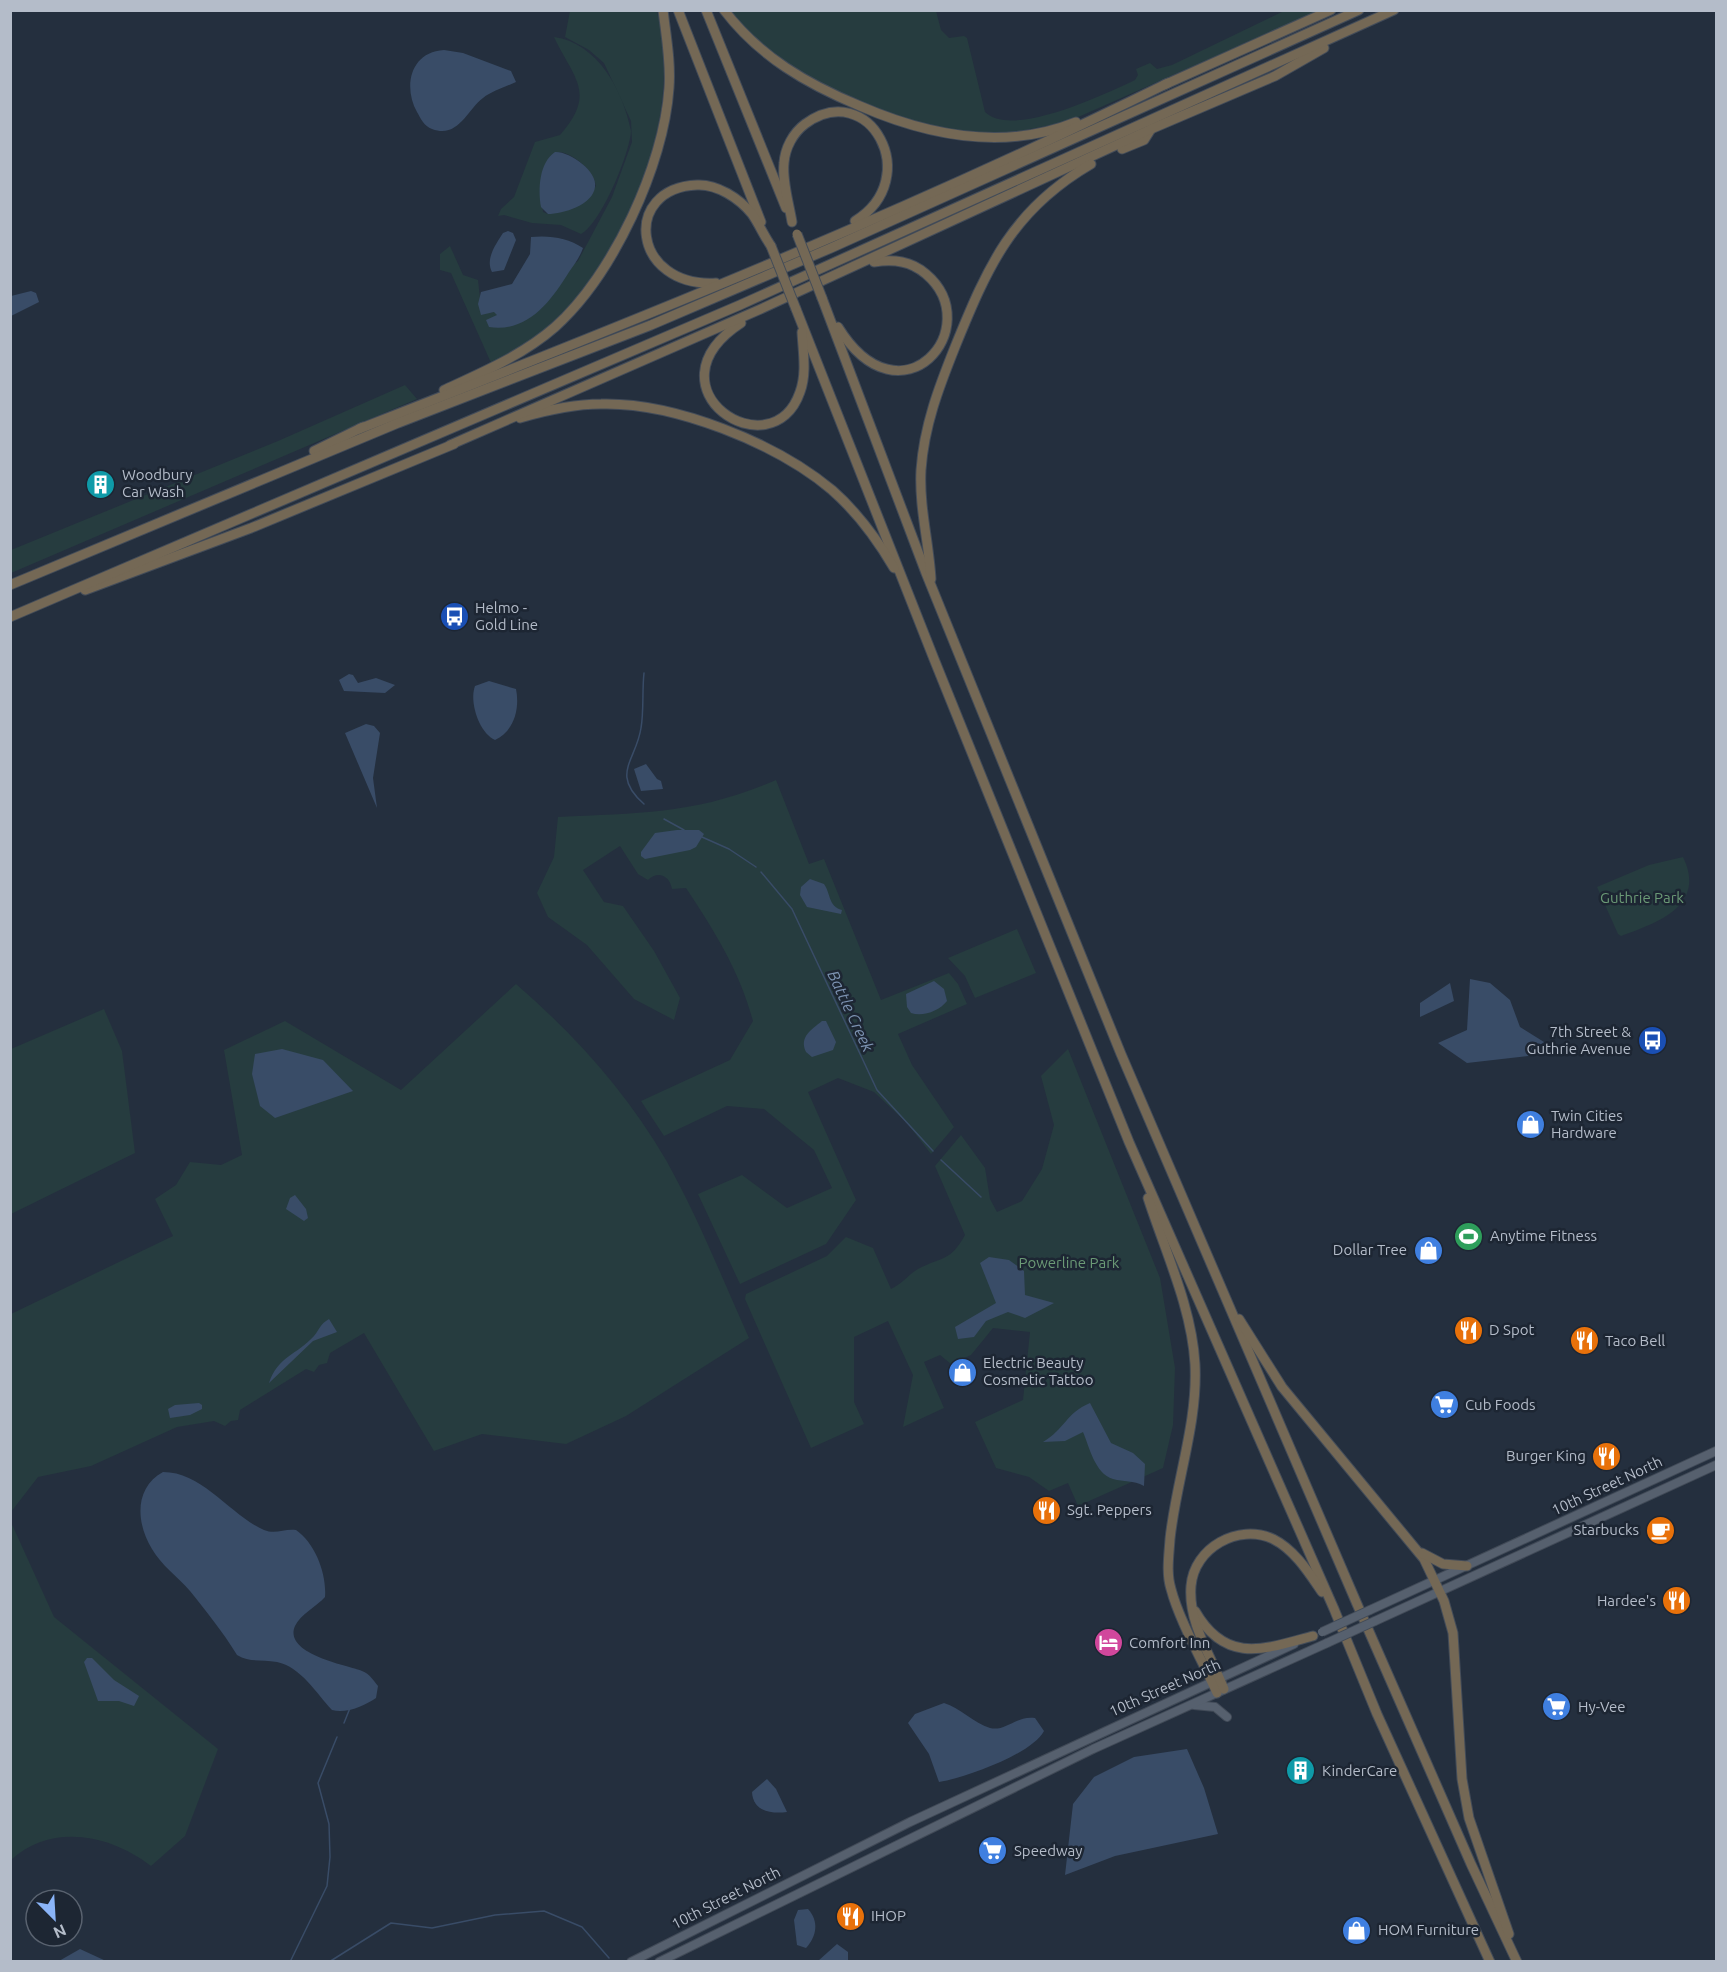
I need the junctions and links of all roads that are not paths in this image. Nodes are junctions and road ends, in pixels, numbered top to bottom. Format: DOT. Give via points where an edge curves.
graph roads {
  1 [pos="663,10"];
  2 [pos="678,10"];
  3 [pos="706,10"];
  4 [pos="724,10"];
  5 [pos="1331,10"];
  6 [pos="1359,10"];
  7 [pos="1394,10"];
  8 [pos="1360,26"];
  9 [pos="1168,83"];
  10 [pos="1151,129"];
  11 [pos="792,222"];
  12 [pos="828,238"];
  13 [pos="771,246"];
  14 [pos="863,263"];
  15 [pos="732,279"];
  16 [pos="763,308"];
  17 [pos="826,308"];
  18 [pos="802,325"];
  19 [pos="360,429"];
  20 [pos="450,445"];
  21 [pos="231,491"];
  22 [pos="10,585"];
  23 [pos="932,588"];
  24 [pos="51,599"];
  25 [pos="917,616"];
  26 [pos="10,617"];
  27 [pos="1129,1142"];
  28 [pos="1222,1291"];
  29 [pos="1716,1451"];
  30 [pos="1716,1465"];
  31 [pos="1414,1547"];
  32 [pos="1467,1566"];
  33 [pos="1435,1581"];
  34 [pos="1440,1592"];
  35 [pos="1192,1606"];
  36 [pos="1334,1609"];
  37 [pos="1318,1634"];
  38 [pos="1216,1680"];
  39 [pos="1221,1691"];
  40 [pos="1185,1707"];
  41 [pos="1227,1717"];
  42 [pos="631,1962"];
  43 [pos="659,1962"];
  44 [pos="1490,1962"];
  45 [pos="1518,1962"];
  1 -- 19 [label="highway" via="669,75 665,122 655,158 625,231 601,273 568,315 522,351"];
  2 -- 13 [label="highway"];
  3 -- 11 [label="highway"];
  4 -- 9 [label="highway" via="766,54 818,88 882,116 952,136 1006,137 1058,128"];
  5 -- 9 [label="highway"];
  6 -- 21 [label="highway" via="651,325"];
  7 -- 8 [label="highway"];
  8 -- 10 [label="highway" via="1275,76"];
  8 -- 24 [label="highway" via="825,267"];
  9 -- 12 [label="highway"];
  10 -- 14 [label="highway"];
  10 -- 23 [label="highway" via="1144,140 1095,161 1049,194 1020,222 990,265 933,404 924,445 922,504"];
  11 -- 12 [label="highway" via="784,169 791,141 802,126 818,116 841,113 856,117 872,127 883,141 888,175 869,212"];
  11 -- 17 [label="highway, bridge"];
  12 -- 15 [label="highway"];
  13 -- 15 [label="highway" via="752,214 709,184 680,186 667,192 653,207 646,228 646,241 656,261 673,276 688,282"];
  13 -- 18 [label="highway, bridge"];
  14 -- 16 [label="highway"];
  14 -- 17 [label="highway" via="904,262 921,270 939,287 947,307 947,324 931,357 904,372 879,368 852,348"];
  15 -- 19 [label="highway"];
  16 -- 18 [label="highway" via="726,334 708,362 705,376 709,396 718,410 736,422 772,422 797,399 804,375"];
  16 -- 20 [label="highway"];
  17 -- 23 [label="highway"];
  18 -- 25 [label="highway"];
  19 -- 21 [label="highway"];
  20 -- 24 [label="highway" via="192,551 103,585"];
  20 -- 25 [label="highway" via="520,418 572,406 633,405 697,421 782,457 831,489 879,542"];
  21 -- 22 [label="highway"];
  23 -- 28 [label="highway"];
  24 -- 26 [label="highway"];
  25 -- 27 [label="highway"];
  27 -- 36 [label="highway"];
  27 -- 38 [label="highway" via="1191,1337 1195,1365 1192,1410 1172,1520 1170,1589"];
  28 -- 31 [label="highway" via="1282,1387"];
  28 -- 45 [label="highway" via="1422,1754"];
  29 -- 32 [label="main road, 10th Street North"];
  30 -- 34 [label="main road, 10th Street North"];
  31 -- 32 [label="highway" via="1443,1564"];
  31 -- 33 [label="highway"];
  32 -- 33 [label="main road, 10th Street North"];
  33 -- 34 [label="highway"];
  33 -- 37 [label="main road, 10th Street North, bridge"];
  34 -- 39 [label="main road, 10th Street North, bridge"];
  34 -- 45 [label="highway" via="1453,1633 1462,1779 1469,1818"];
  35 -- 36 [label="highway" via="1193,1576 1206,1553 1228,1538 1252,1534 1274,1540 1298,1558"];
  35 -- 37 [label="highway" via="1208,1631 1239,1648 1263,1650"];
  35 -- 38 [label="highway"];
  36 -- 44 [label="highway" via="1377,1714"];
  37 -- 38 [label="main road, 10th Street North"];
  38 -- 39 [label="highway"];
  38 -- 42 [label="main road, 10th Street North" via="910,1822"];
  39 -- 40 [label="main road, 10th Street North"];
  40 -- 41 [label="main road" via="1211,1706"];
  40 -- 43 [label="main road, 10th Street North"];
}
